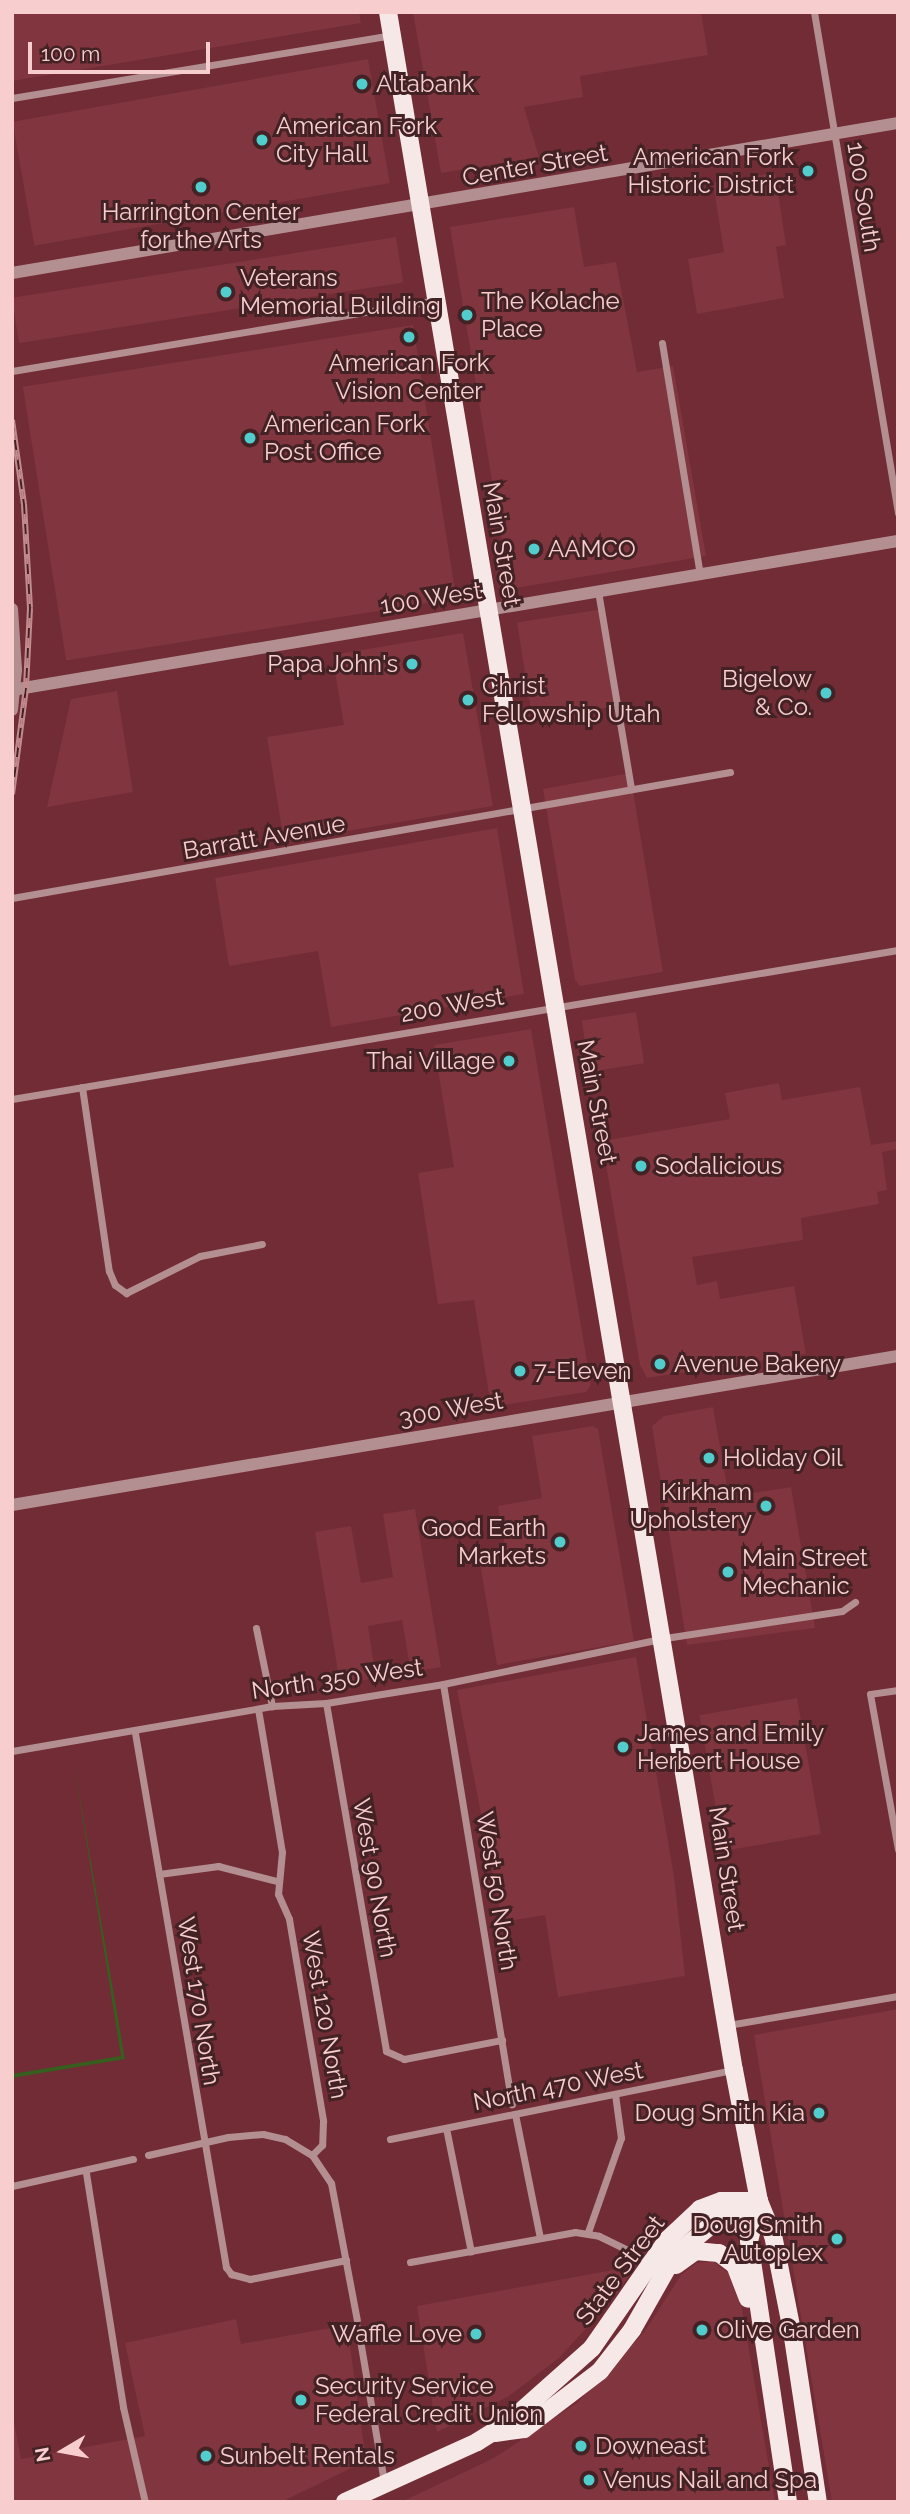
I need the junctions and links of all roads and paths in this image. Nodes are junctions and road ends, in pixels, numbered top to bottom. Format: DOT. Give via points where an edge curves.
graph roads {
  1 [pos="388,12"];
  2 [pos="814,12"];
  3 [pos="392,34"];
  4 [pos="12,98"];
  5 [pos="898,123"];
  6 [pos="834,135"];
  7 [pos="420,205"];
  8 [pos="12,273"];
  9 [pos="436,300"];
  10 [pos="662,343"];
  11 [pos="12,371"];
  12 [pos="898,513"];
  13 [pos="898,541"];
  14 [pos="700,574"];
  15 [pos="598,591"];
  16 [pos="12,609"];
  17 [pos="489,610"];
  18 [pos="13,690"];
  19 [pos="12,710"];
  20 [pos="730,772"];
  21 [pos="631,789"];
  22 [pos="521,811"];
  23 [pos="12,898"];
  24 [pos="898,950"];
  25 [pos="555,1007"];
  26 [pos="82,1087"];
  27 [pos="12,1099"];
  28 [pos="262,1244"];
  29 [pos="898,1356"];
  30 [pos="624,1401"];
  31 [pos="12,1505"];
  32 [pos="855,1602"];
  33 [pos="256,1628"];
  34 [pos="665,1638"];
  35 [pos="443,1684"];
  36 [pos="898,1690"];
  37 [pos="326,1703"];
  38 [pos="272,1706"];
  39 [pos="258,1709"];
  40 [pos="135,1732"];
  41 [pos="12,1751"];
  42 [pos="897,1845"];
  43 [pos="159,1874"];
  44 [pos="277,1881"];
  45 [pos="898,1996"];
  46 [pos="728,2025"];
  47 [pos="502,2040"];
  48 [pos="734,2070"];
  49 [pos="615,2094"];
  50 [pos="512,2104"];
  51 [pos="515,2114"];
  52 [pos="446,2128"];
  53 [pos="390,2139"];
  54 [pos="203,2142"];
  55 [pos="148,2155"];
  56 [pos="312,2155"];
  57 [pos="133,2159"];
  58 [pos="86,2173"];
  59 [pos="12,2186"];
  60 [pos="759,2201"];
  61 [pos="588,2232"];
  62 [pos="540,2238"];
  63 [pos="471,2252"];
  64 [pos="346,2260"];
  65 [pos="410,2262"];
  66 [pos="652,2262"];
  67 [pos="664,2277"];
  68 [pos="764,2356"];
  69 [pos="493,2434"];
  70 [pos="384,2484"];
  71 [pos="145,2502"];
  72 [pos="345,2502"];
  73 [pos="788,2502"];
  74 [pos="818,2502"];
  1 -- 3 [label="main road, Main Street"];
  2 -- 6 [label="street, 100 South"];
  3 -- 4 [label="street"];
  3 -- 7 [label="main road, Main Street"];
  5 -- 6 [label="street, Center Street"];
  6 -- 7 [label="street, Center Street"];
  6 -- 12 [label="street, 100 South"];
  7 -- 8 [label="street, Center Street"];
  7 -- 9 [label="main road, Main Street"];
  9 -- 11 [label="street"];
  9 -- 17 [label="main road, Main Street"];
  10 -- 14 [label="street"];
  13 -- 14 [label="street, 100 West"];
  14 -- 15 [label="street, 100 West"];
  15 -- 17 [label="street, 100 West"];
  15 -- 21 [label="street"];
  16 -- 18 [label="street"];
  17 -- 18 [label="street, 100 West"];
  17 -- 22 [label="main road, Main Street"];
  18 -- 19 [label="street"];
  20 -- 21 [label="street, Barratt Avenue"];
  21 -- 22 [label="street, Barratt Avenue"];
  22 -- 23 [label="street, Barratt Avenue"];
  22 -- 25 [label="main road, Main Street"];
  24 -- 25 [label="street, 200 West"];
  25 -- 26 [label="street, 200 West"];
  25 -- 30 [label="main road, Main Street"];
  26 -- 27 [label="street, 200 West"];
  26 -- 28 [label="street" via="109,1271 126,1293 200,1256"];
  29 -- 30 [label="street, 300 West"];
  30 -- 31 [label="street, 300 West"];
  30 -- 34 [label="main road, Main Street"];
  32 -- 34 [label="street, North 350 West" via="842,1611"];
  33 -- 38 [label="street"];
  34 -- 35 [label="street, North 350 West"];
  34 -- 46 [label="main road, Main Street"];
  35 -- 37 [label="street, North 350 West"];
  35 -- 47 [label="street, West 50 North"];
  36 -- 42 [label="street" via="870,1694"];
  37 -- 38 [label="street, North 350 West"];
  37 -- 47 [label="street, West 90 North" via="383,2045 391,2057 404,2059"];
  38 -- 39 [label="street, North 350 West"];
  39 -- 40 [label="street, North 350 West"];
  39 -- 44 [label="street, West 120 North" via="282,1852"];
  40 -- 41 [label="street, North 350 West"];
  40 -- 43 [label="street, West 170 North"];
  43 -- 44 [label="street" via="218,1866"];
  43 -- 54 [label="street, West 170 North"];
  44 -- 56 [label="street, West 120 North" via="289,1919 323,2120 322,2145"];
  45 -- 46 [label="street"];
  46 -- 48 [label="main road, Main Street"];
  47 -- 50 [label="street, West 50 North"];
  48 -- 49 [label="street, North 470 West"];
  48 -- 60 [label="main road, Main Street"];
  49 -- 51 [label="street, North 470 West"];
  49 -- 61 [label="street" via="621,2138"];
  51 -- 52 [label="street, North 470 West"];
  51 -- 62 [label="street"];
  52 -- 53 [label="street, North 470 West"];
  52 -- 63 [label="street"];
  54 -- 55 [label="street"];
  54 -- 56 [label="street" via="263,2134 285,2138"];
  54 -- 64 [label="street, West 170 North" via="221,2250 231,2274 250,2279"];
  56 -- 64 [label="street" via="331,2183"];
  57 -- 58 [label="street"];
  58 -- 59 [label="street"];
  58 -- 71 [label="street" via="123,2407"];
  60 -- 66 [label="main road, State Street" via="721,2201 700,2209"];
  60 -- 67 [label="main road, State Street" via="688,2241"];
  60 -- 68 [label="main road, Main Street" via="749,2241"];
  60 -- 74 [label="main road, Main Street" via="773,2235 792,2331"];
  61 -- 62 [label="street"];
  61 -- 66 [label="street"];
  62 -- 63 [label="street"];
  63 -- 65 [label="street"];
  64 -- 70 [label="street"];
  66 -- 69 [label="main road, State Street" via="586,2355"];
  67 -- 68 [label="main road, State Street" via="695,2251 727,2258 742,2276 754,2336"];
  67 -- 69 [label="main road, State Street" via="613,2357 540,2420 524,2429"];
  68 -- 73 [label="main road, Main Street"];
  69 -- 70 [label="main road, State Street"];
  70 -- 72 [label="main road, State Street"];
}
